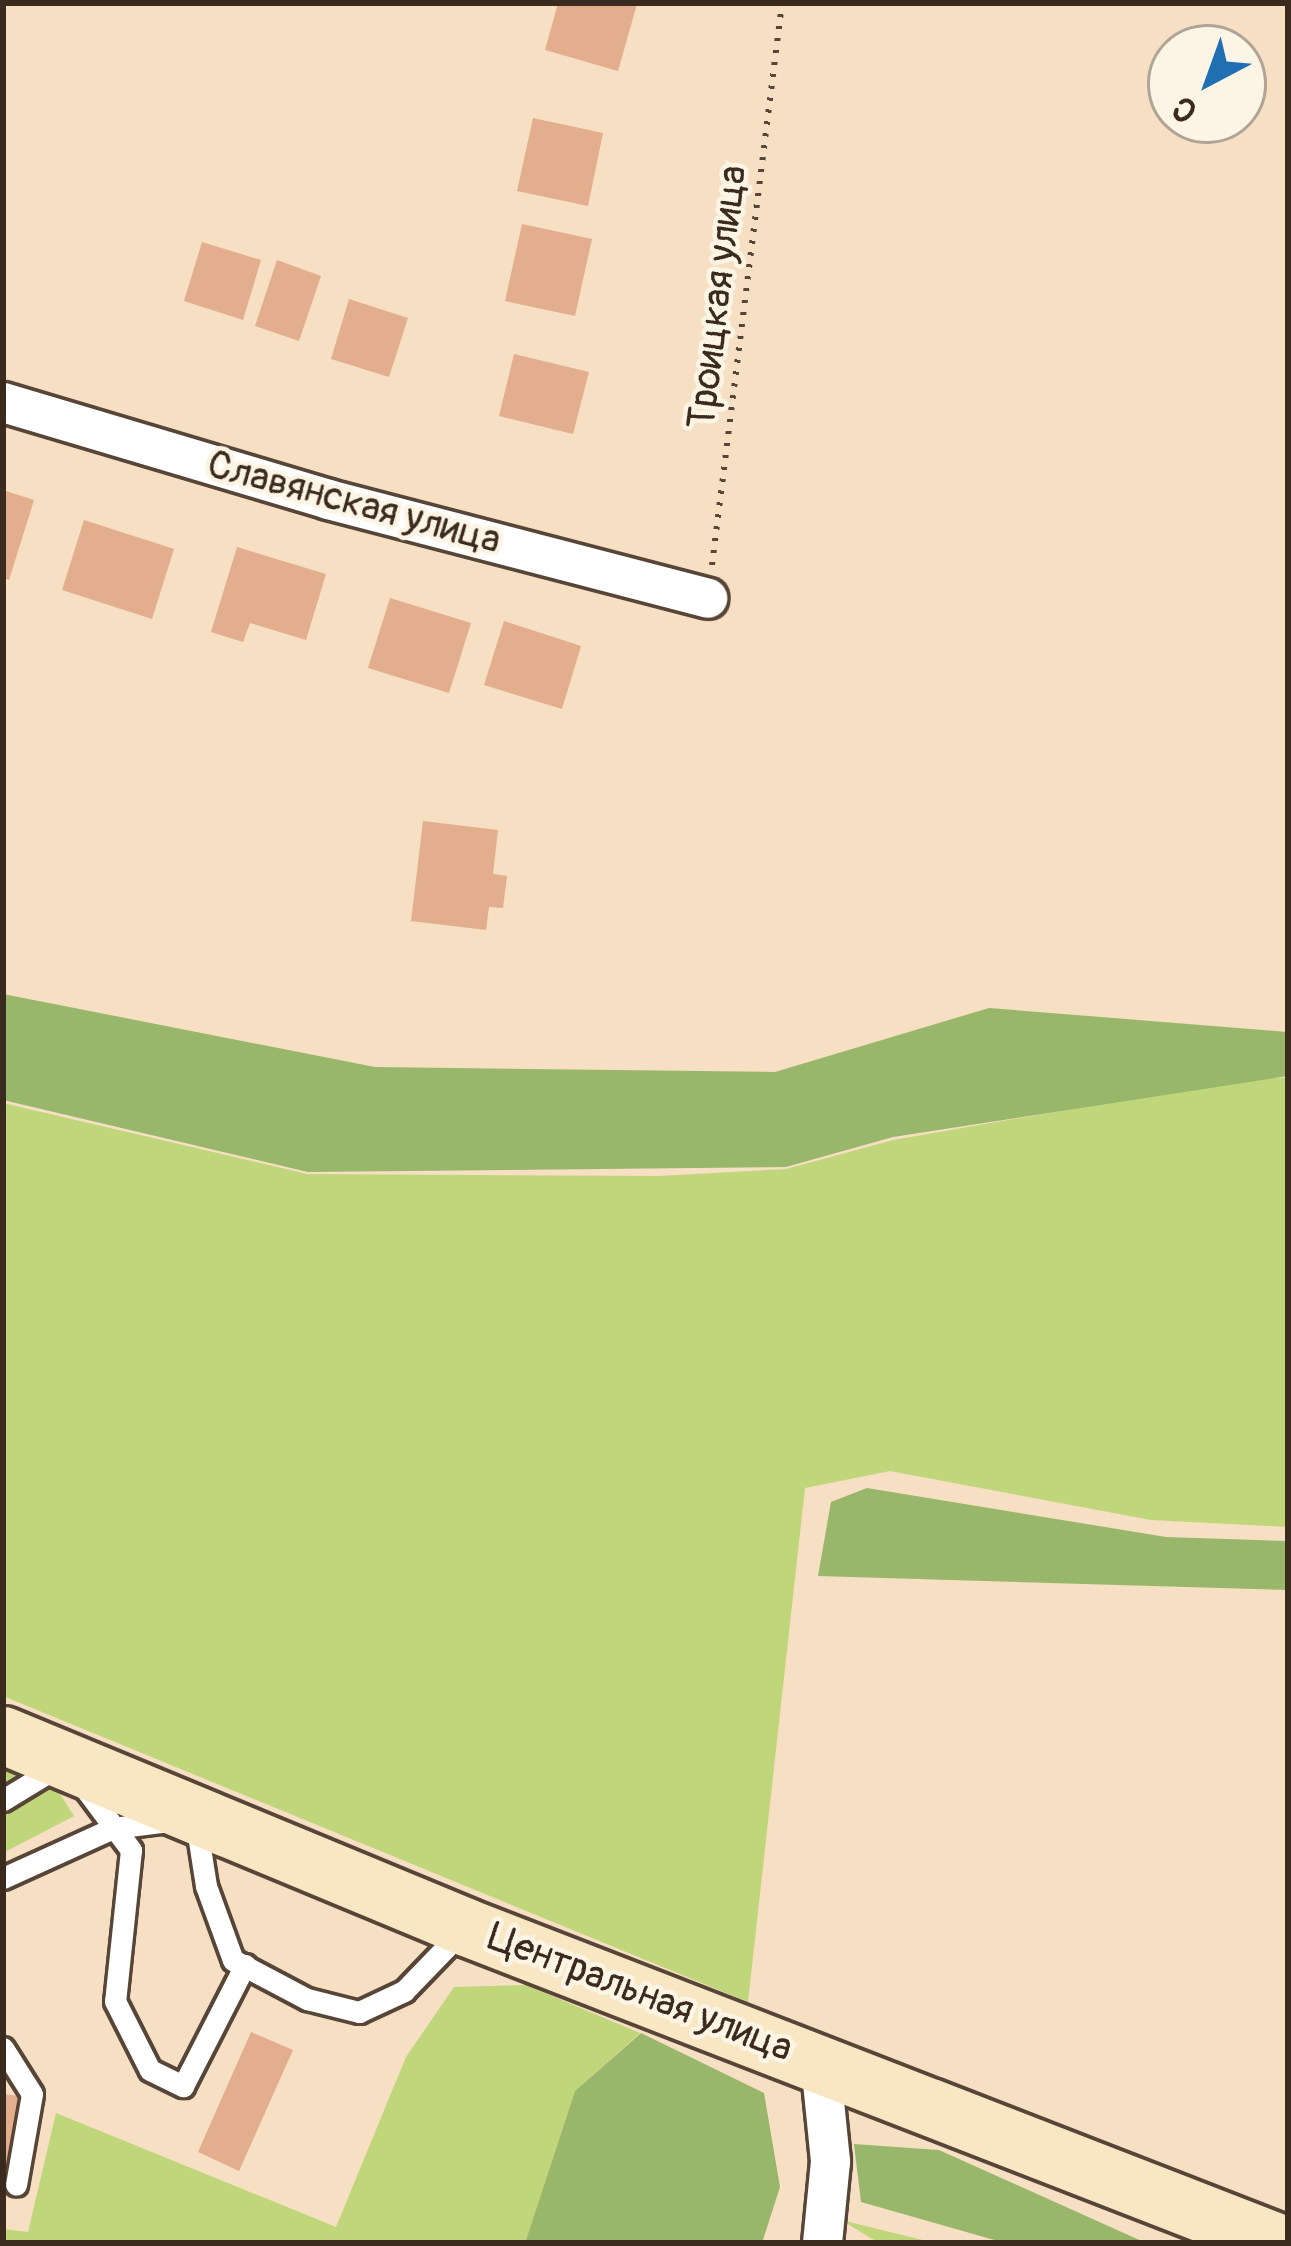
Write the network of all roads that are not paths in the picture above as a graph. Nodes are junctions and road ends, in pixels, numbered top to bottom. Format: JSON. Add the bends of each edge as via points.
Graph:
{"nodes":[{"id":1,"x":3,"y":402,"type":"edge"},
{"id":2,"x":707,"y":598,"type":"road end"},
{"id":3,"x":3,"y":1735,"type":"edge"},
{"id":4,"x":67,"y":1761,"type":"junction"},
{"id":5,"x":3,"y":1800,"type":"edge"},
{"id":6,"x":196,"y":1817,"type":"junction"},
{"id":7,"x":112,"y":1828,"type":"junction"},
{"id":8,"x":3,"y":1878,"type":"edge"},
{"id":9,"x":466,"y":1927,"type":"junction"},
{"id":10,"x":245,"y":1965,"type":"junction"},
{"id":11,"x":3,"y":2048,"type":"edge"},
{"id":12,"x":820,"y":2062,"type":"junction"},
{"id":13,"x":16,"y":2185,"type":"dead end"},
{"id":14,"x":822,"y":2243,"type":"edge"},
{"id":15,"x":1280,"y":2243,"type":"edge"}],
"edges":[{"from":1,"to":2,"type":"street","name":"Славянская улица","via":[[328,499]]},
{"from":3,"to":4,"type":"street","name":"Центральная улица"},
{"from":4,"to":5,"type":"lane"},
{"from":4,"to":6,"type":"street","name":"Центральная улица"},
{"from":4,"to":7,"type":"lane"},
{"from":6,"to":7,"type":"lane"},
{"from":6,"to":9,"type":"street","name":"Центральная улица"},
{"from":6,"to":10,"type":"lane","via":[[206,1886],[233,1960]]},
{"from":7,"to":8,"type":"lane"},
{"from":7,"to":10,"type":"lane","via":[[131,1850],[115,2001],[150,2070],[183,2086]]},
{"from":9,"to":10,"type":"lane","via":[[404,1991],[359,2012],[307,1999]]},
{"from":9,"to":12,"type":"street","name":"Центральная улица"},
{"from":11,"to":13,"type":"lane","via":[[32,2095]]},
{"from":12,"to":14,"type":"street","via":[[830,2161]]},
{"from":12,"to":15,"type":"street","name":"Центральная улица"}]}
